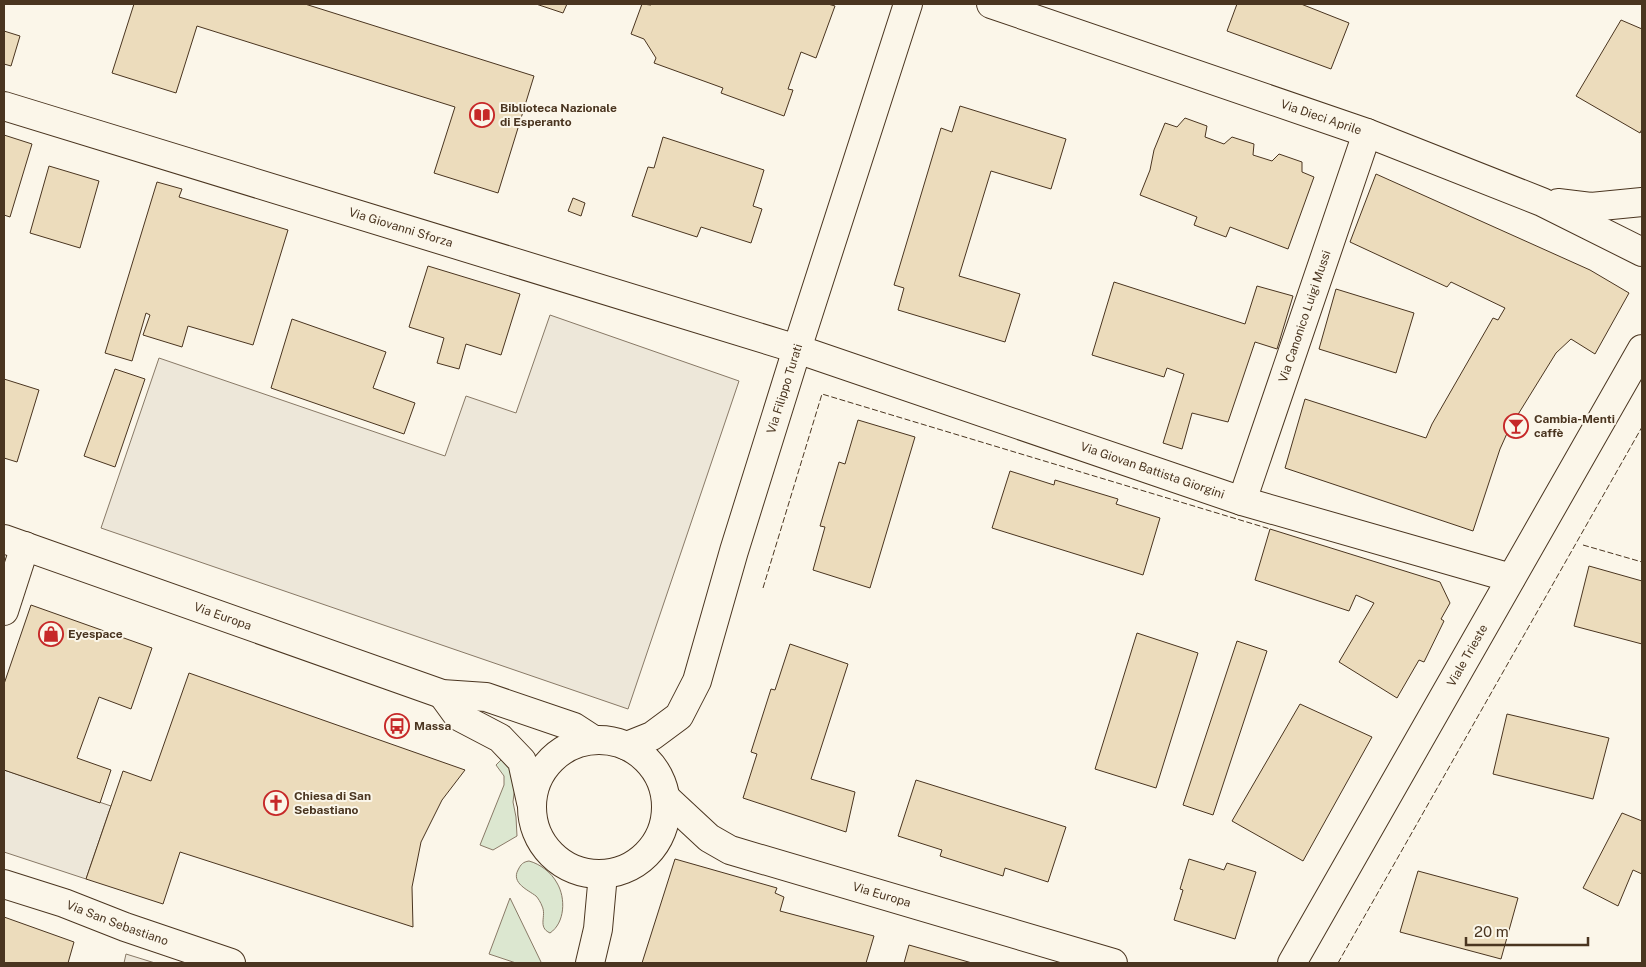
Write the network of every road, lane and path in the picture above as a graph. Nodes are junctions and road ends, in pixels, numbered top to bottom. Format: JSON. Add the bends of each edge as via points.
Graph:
{"nodes":[{"id":1,"x":908,"y":4,"type":"edge"},
{"id":2,"x":991,"y":4,"type":"edge"},
{"id":3,"x":4,"y":106,"type":"edge"},
{"id":4,"x":1367,"y":133,"type":"junction"},
{"id":5,"x":1542,"y":202,"type":"junction"},
{"id":6,"x":1642,"y":202,"type":"edge"},
{"id":7,"x":1642,"y":252,"type":"edge"},
{"id":8,"x":797,"y":349,"type":"junction"},
{"id":9,"x":1642,"y":349,"type":"edge"},
{"id":10,"x":1242,"y":501,"type":"junction"},
{"id":11,"x":14,"y":542,"type":"edge"},
{"id":12,"x":1512,"y":578,"type":"junction"},
{"id":13,"x":4,"y":611,"type":"edge"},
{"id":14,"x":442,"y":694,"type":"junction"},
{"id":15,"x":594,"y":740,"type":"junction"},
{"id":16,"x":627,"y":746,"type":"junction"},
{"id":17,"x":666,"y":798,"type":"junction"},
{"id":18,"x":532,"y":807,"type":"junction"},
{"id":19,"x":603,"y":874,"type":"junction"},
{"id":20,"x":4,"y":884,"type":"edge"},
{"id":21,"x":231,"y":963,"type":"edge"},
{"id":22,"x":590,"y":963,"type":"edge"},
{"id":23,"x":1113,"y":963,"type":"edge"},
{"id":24,"x":1292,"y":963,"type":"edge"}],
"edges":[{"from":1,"to":8,"type":"street","name":"Via Filippo Turati"},
{"from":2,"to":4,"type":"street","name":"Via Dieci Aprile"},
{"from":3,"to":8,"type":"street","name":"Via Giovanni Sforza"},
{"from":4,"to":5,"type":"street","name":"Via Dieci Aprile"},
{"from":4,"to":10,"type":"street","name":"Via Canonico Luigi Mussi"},
{"from":5,"to":6,"type":"street","via":[[1591,207]]},
{"from":5,"to":7,"type":"street","name":"Via Dieci Aprile"},
{"from":8,"to":10,"type":"street","name":"Via Giovan Battista Giorgini"},
{"from":8,"to":16,"type":"street","name":"Via Filippo Turati","via":[[697,682],[679,716],[652,736]]},
{"from":9,"to":12,"type":"street","name":"Viale Trieste"},
{"from":10,"to":12,"type":"street","name":"Via Giovan Battista Giorgini"},
{"from":11,"to":13,"type":"street"},
{"from":11,"to":14,"type":"street","name":"Via Europa"},
{"from":12,"to":24,"type":"street","name":"Viale Trieste"},
{"from":14,"to":15,"type":"street","name":"Via Europa","via":[[486,697],[574,727]]},
{"from":14,"to":18,"type":"street","via":[[458,716],[500,738],[522,761]]},
{"from":15,"to":16,"type":"street"},
{"from":15,"to":18,"type":"street","via":[[574,744],[556,755],[542,772],[534,790]]},
{"from":16,"to":17,"type":"street","via":[[640,753],[653,767]]},
{"from":17,"to":19,"type":"street","via":[[664,821],[657,841],[643,858],[624,869]]},
{"from":17,"to":23,"type":"street","name":"Via Europa","via":[[709,838],[730,850]]},
{"from":18,"to":19,"type":"street","via":[[534,824],[552,855],[567,866]]},
{"from":19,"to":22,"type":"street","via":[[598,929]]},
{"from":20,"to":21,"type":"street","name":"Via San Sebastiano"}]}
